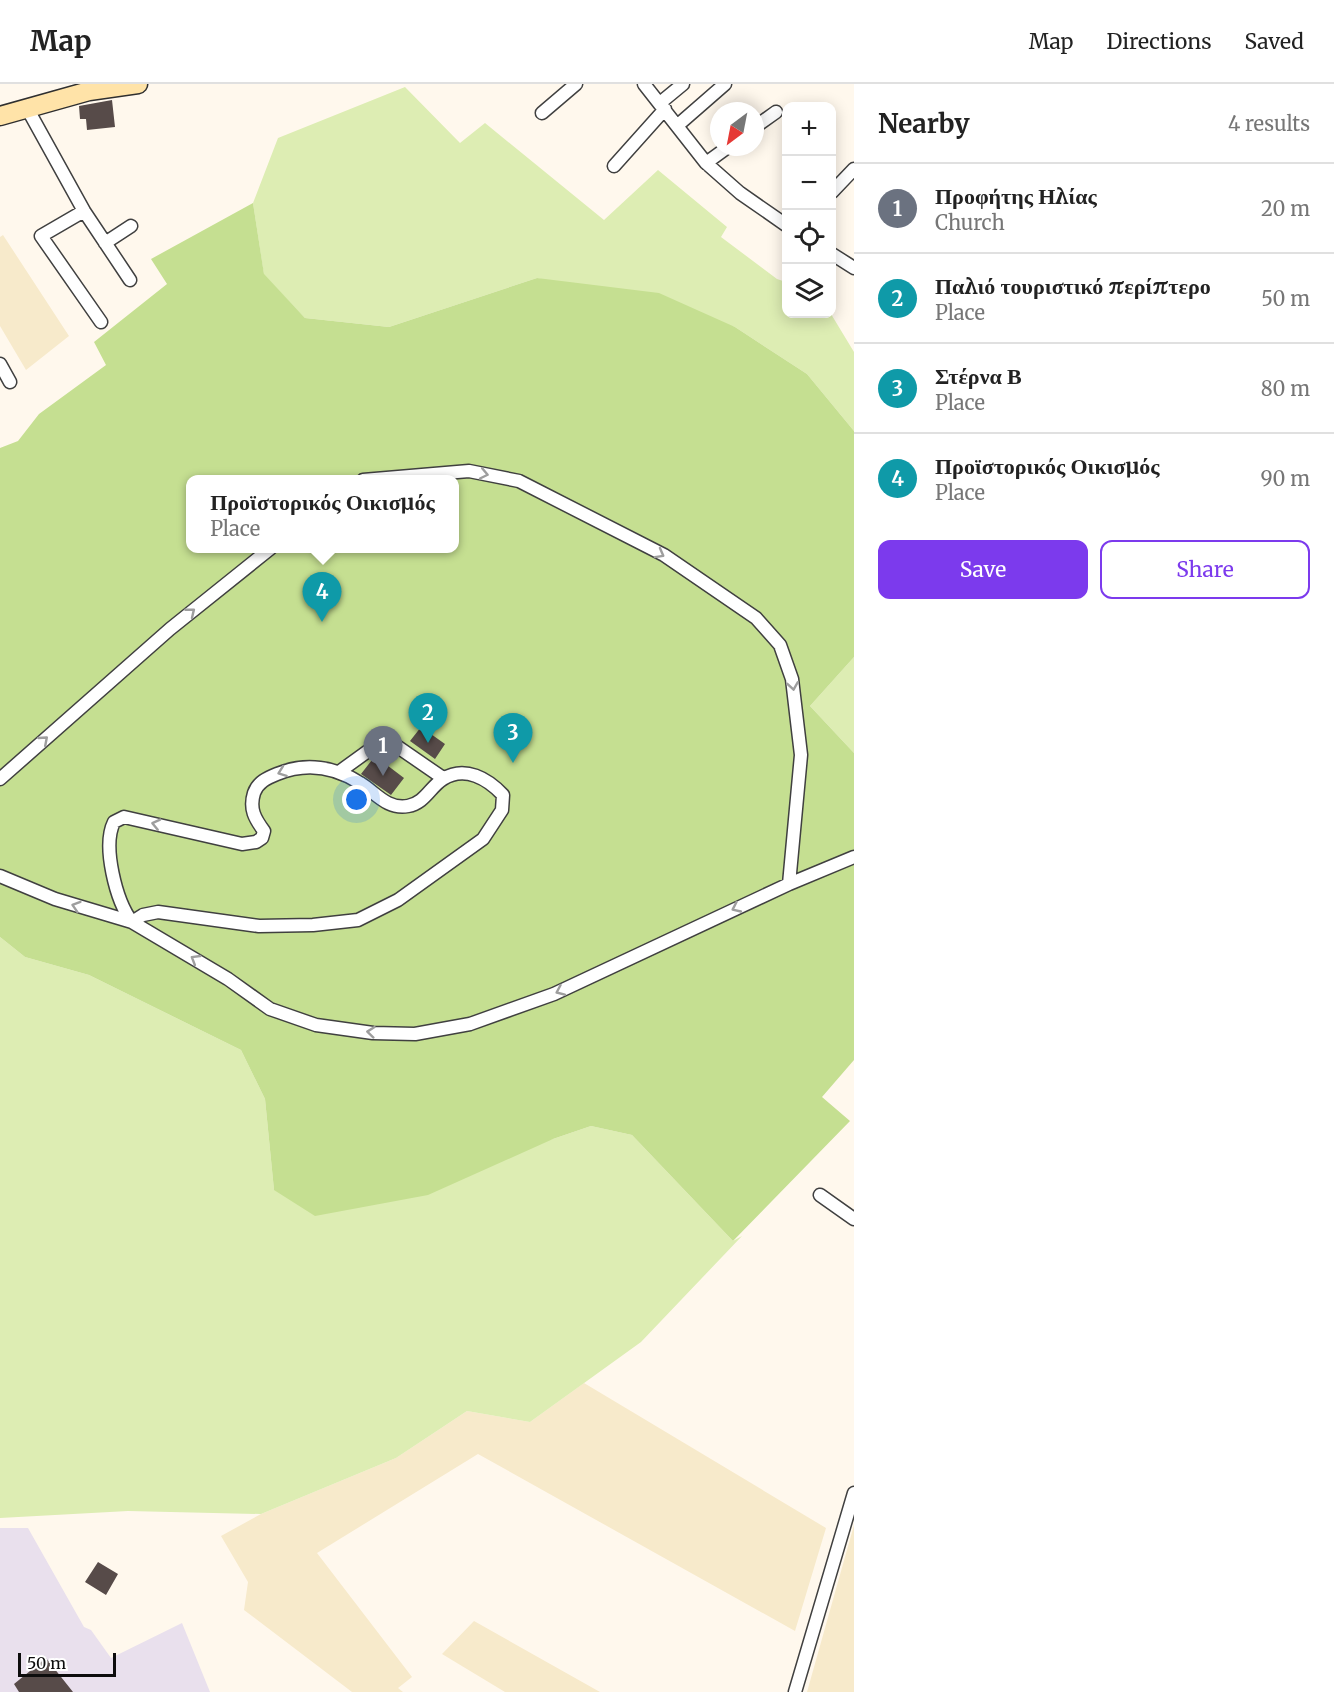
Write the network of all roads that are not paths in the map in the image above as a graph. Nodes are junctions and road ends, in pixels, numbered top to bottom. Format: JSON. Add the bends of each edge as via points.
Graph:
{"nodes":[{"id":1,"x":138,"y":84,"type":"edge"},
{"id":2,"x":576,"y":84,"type":"edge"},
{"id":3,"x":644,"y":84,"type":"edge"},
{"id":4,"x":683,"y":84,"type":"edge"},
{"id":5,"x":725,"y":84,"type":"edge"},
{"id":6,"x":75,"y":89,"type":"edge"},
{"id":7,"x":662,"y":106,"type":"junction"},
{"id":8,"x":27,"y":108,"type":"junction"},
{"id":9,"x":776,"y":112,"type":"dead end"},
{"id":10,"x":542,"y":113,"type":"dead end"},
{"id":11,"x":0,"y":116,"type":"edge"},
{"id":12,"x":764,"y":121,"type":"edge"},
{"id":13,"x":678,"y":125,"type":"junction"},
{"id":14,"x":716,"y":156,"type":"edge"},
{"id":15,"x":706,"y":163,"type":"junction"},
{"id":16,"x":614,"y":166,"type":"dead end"},
{"id":17,"x":854,"y":169,"type":"edge"},
{"id":18,"x":836,"y":187,"type":"edge"},
{"id":19,"x":84,"y":211,"type":"junction"},
{"id":20,"x":782,"y":222,"type":"edge"},
{"id":21,"x":131,"y":226,"type":"dead end"},
{"id":22,"x":105,"y":243,"type":"junction"},
{"id":23,"x":836,"y":256,"type":"edge"},
{"id":24,"x":852,"y":262,"type":"edge"},
{"id":25,"x":130,"y":280,"type":"dead end"},
{"id":26,"x":101,"y":322,"type":"dead end"},
{"id":27,"x":0,"y":364,"type":"edge"},
{"id":28,"x":10,"y":382,"type":"dead end"},
{"id":29,"x":422,"y":475,"type":"edge"},
{"id":30,"x":266,"y":553,"type":"edge"},
{"id":31,"x":339,"y":772,"type":"junction"},
{"id":32,"x":443,"y":778,"type":"junction"},
{"id":33,"x":0,"y":779,"type":"edge"},
{"id":34,"x":854,"y":857,"type":"edge"},
{"id":35,"x":0,"y":876,"type":"edge"},
{"id":36,"x":789,"y":884,"type":"junction"},
{"id":37,"x":132,"y":922,"type":"junction"},
{"id":38,"x":820,"y":1195,"type":"dead end"},
{"id":39,"x":854,"y":1219,"type":"edge"},
{"id":40,"x":854,"y":1494,"type":"edge"},
{"id":41,"x":795,"y":1692,"type":"edge"}],
"edges":[{"from":1,"to":6,"type":"main road"},
{"from":2,"to":10,"type":"street"},
{"from":3,"to":7,"type":"street"},
{"from":4,"to":7,"type":"street"},
{"from":5,"to":13,"type":"street"},
{"from":6,"to":8,"type":"main road"},
{"from":7,"to":13,"type":"street"},
{"from":7,"to":16,"type":"street"},
{"from":8,"to":11,"type":"main road"},
{"from":8,"to":19,"type":"street"},
{"from":9,"to":12,"type":"street"},
{"from":13,"to":15,"type":"street"},
{"from":14,"to":15,"type":"street"},
{"from":15,"to":20,"type":"street"},
{"from":17,"to":18,"type":"street"},
{"from":19,"to":22,"type":"street"},
{"from":19,"to":26,"type":"street","via":[[41,236]]},
{"from":21,"to":22,"type":"street"},
{"from":22,"to":25,"type":"street"},
{"from":23,"to":24,"type":"street"},
{"from":27,"to":28,"type":"street"},
{"from":29,"to":36,"type":"street","one_way":true,"via":[[469,471],[519,481],[664,555],[756,618],[780,645],[792,679],[801,755]]},
{"from":33,"to":30,"type":"street","one_way":true,"via":[[170,629]]},
{"from":31,"to":32,"type":"street","via":[[379,743],[395,746]]},
{"from":31,"to":32,"type":"street","via":[[362,784],[383,802],[407,806],[428,796]]},
{"from":31,"to":37,"type":"street","one_way":true,"via":[[301,767],[259,784],[252,811],[264,831],[256,842],[242,844],[119,818],[110,837],[113,871],[121,903]]},
{"from":32,"to":37,"type":"street","via":[[469,772],[491,782],[503,795],[502,810],[483,839],[398,900],[358,920],[259,926],[158,912]]},
{"from":34,"to":36,"type":"street"},
{"from":37,"to":35,"type":"street","one_way":true,"via":[[55,899]]},
{"from":36,"to":37,"type":"street","one_way":true,"via":[[554,994],[470,1024],[415,1034],[316,1025],[270,1009]]},
{"from":38,"to":39,"type":"street"},
{"from":40,"to":41,"type":"street"}]}
